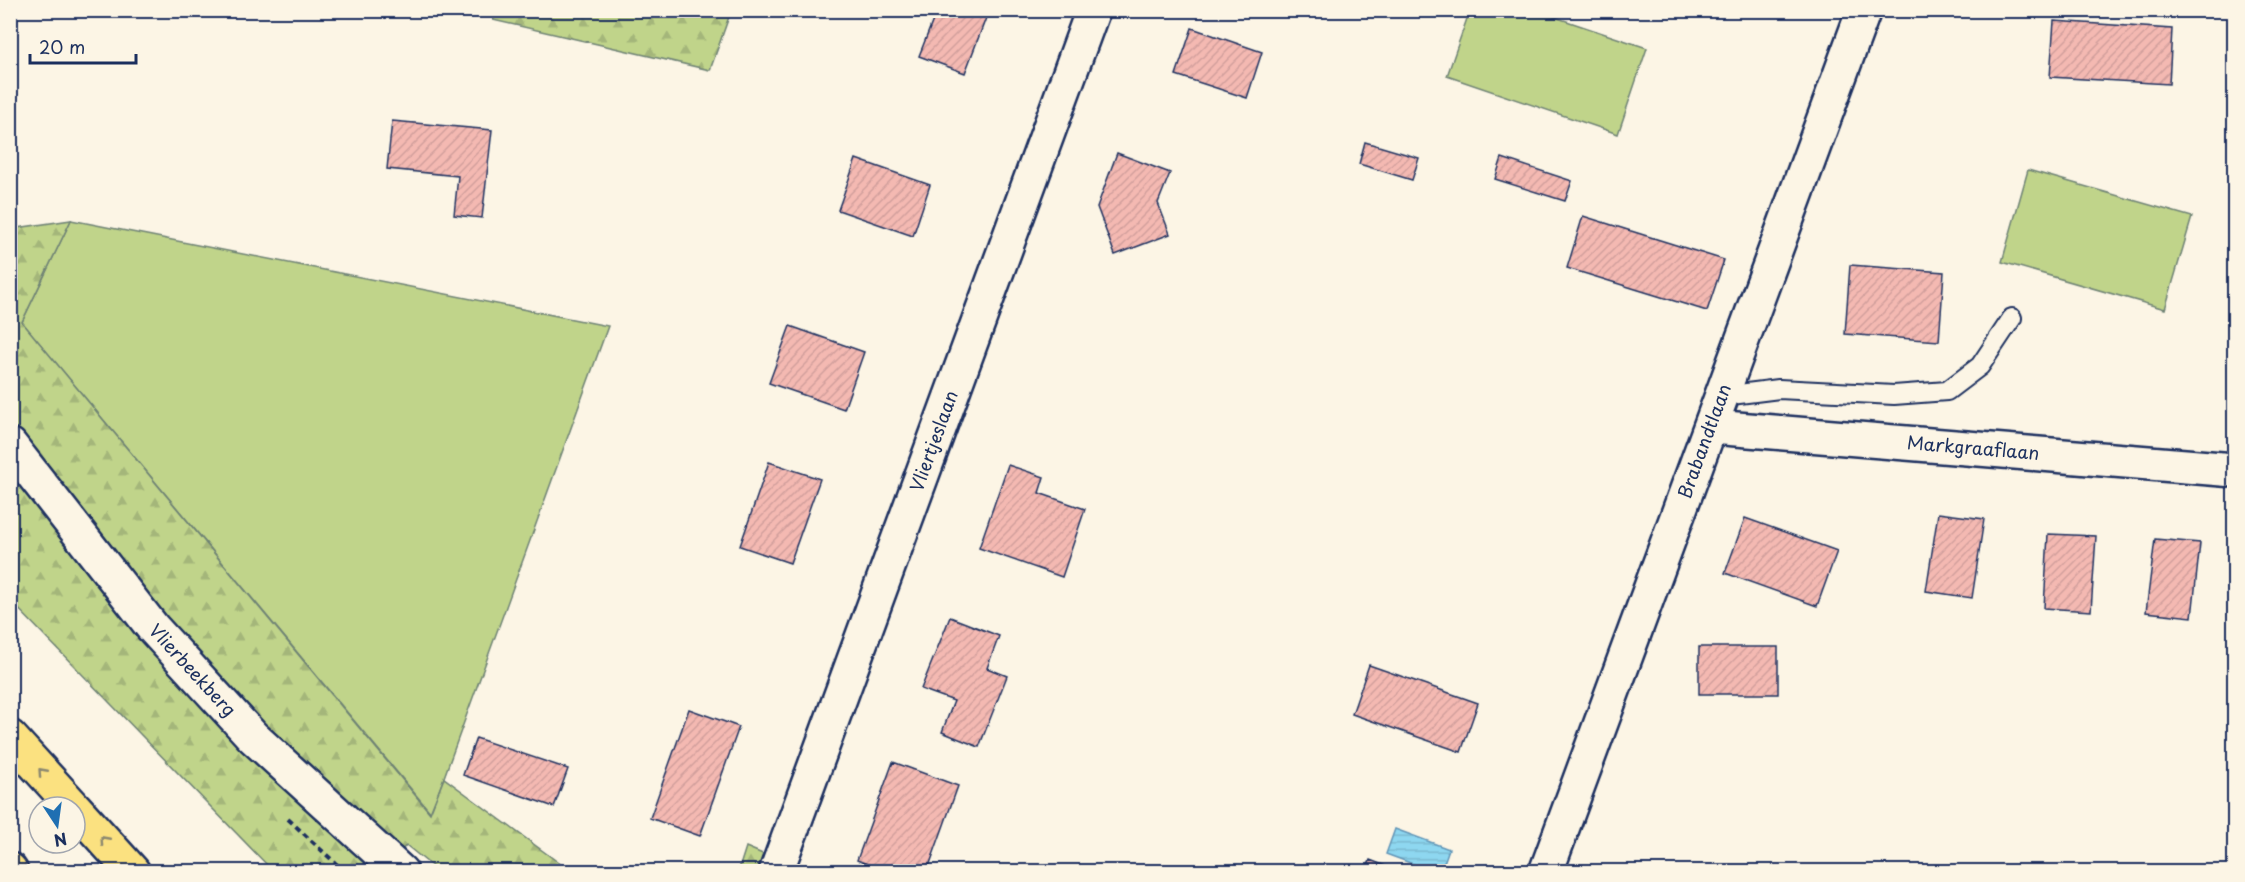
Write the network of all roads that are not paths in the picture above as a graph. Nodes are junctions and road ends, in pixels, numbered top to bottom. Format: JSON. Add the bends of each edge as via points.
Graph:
{"nodes":[{"id":1,"x":1093,"y":10,"type":"edge"},
{"id":2,"x":1864,"y":10,"type":"edge"},
{"id":3,"x":2012,"y":318,"type":"dead end"},
{"id":4,"x":1724,"y":396,"type":"junction"},
{"id":5,"x":1712,"y":427,"type":"junction"},
{"id":6,"x":10,"y":445,"type":"edge"},
{"id":7,"x":2235,"y":470,"type":"edge"},
{"id":8,"x":10,"y":737,"type":"edge"},
{"id":9,"x":64,"y":795,"type":"edge"},
{"id":10,"x":87,"y":820,"type":"edge"},
{"id":11,"x":133,"y":872,"type":"edge"},
{"id":12,"x":401,"y":872,"type":"edge"},
{"id":13,"x":776,"y":872,"type":"edge"},
{"id":14,"x":1546,"y":872,"type":"edge"}],
"edges":[{"from":1,"to":13,"type":"street","name":"Vliertjeslaan"},
{"from":2,"to":4,"type":"street","name":"Brabandtlaan"},
{"from":3,"to":4,"type":"lane","via":[[1980,366],[1947,391],[1894,395],[1779,389]]},
{"from":4,"to":5,"type":"street","name":"Brabandtlaan"},
{"from":5,"to":7,"type":"street","name":"Markgraaflaan"},
{"from":5,"to":14,"type":"street","name":"Brabandtlaan"},
{"from":6,"to":12,"type":"street","name":"Vlierbeekberg","via":[[153,628],[238,721]]},
{"from":9,"to":8,"type":"highway","one_way":true},
{"from":11,"to":10,"type":"highway","one_way":true}]}
